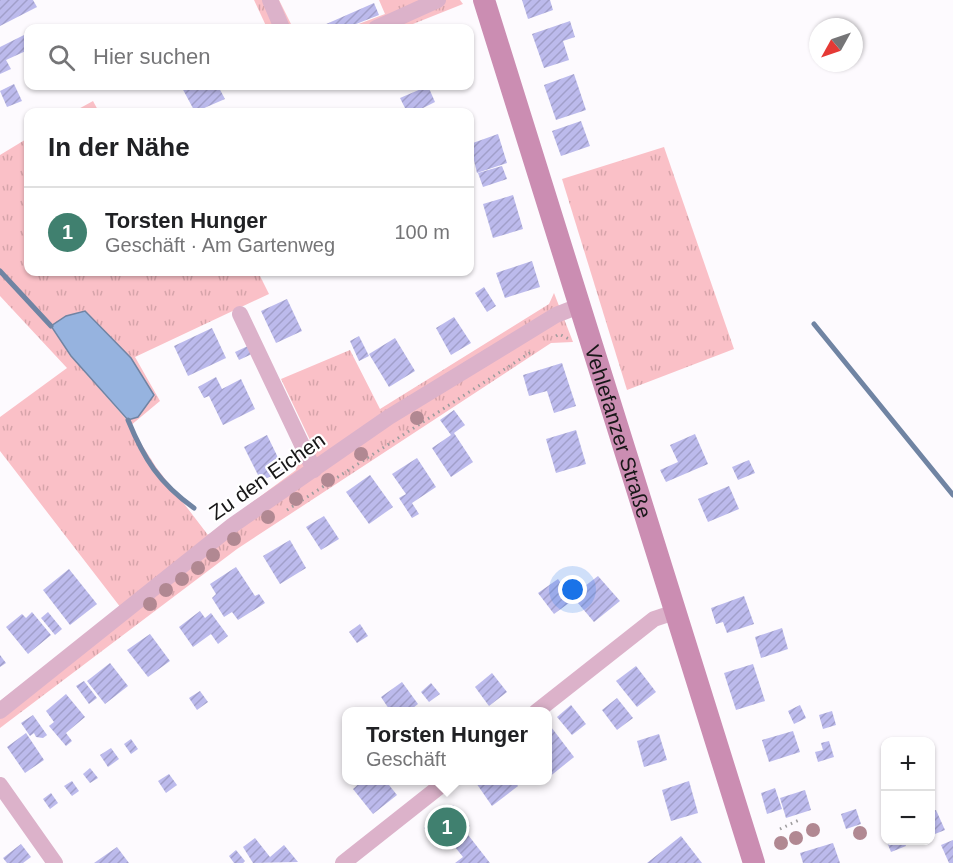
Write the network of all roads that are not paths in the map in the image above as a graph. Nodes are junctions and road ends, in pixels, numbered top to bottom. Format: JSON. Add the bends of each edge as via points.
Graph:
{"nodes":[{"id":1,"x":270,"y":0,"type":"edge"},
{"id":2,"x":438,"y":0,"type":"edge"},
{"id":3,"x":484,"y":0,"type":"edge"},
{"id":4,"x":280,"y":24,"type":"edge"},
{"id":5,"x":385,"y":24,"type":"edge"},
{"id":6,"x":579,"y":306,"type":"junction"},
{"id":7,"x":240,"y":314,"type":"dead end"},
{"id":8,"x":314,"y":470,"type":"junction"},
{"id":9,"x":675,"y":612,"type":"junction"},
{"id":10,"x":541,"y":707,"type":"edge"},
{"id":11,"x":0,"y":711,"type":"edge"},
{"id":12,"x":0,"y":785,"type":"edge"},
{"id":13,"x":442,"y":785,"type":"edge"},
{"id":14,"x":55,"y":863,"type":"edge"},
{"id":15,"x":343,"y":863,"type":"edge"},
{"id":16,"x":754,"y":863,"type":"edge"}],
"edges":[{"from":1,"to":4,"type":"street"},
{"from":2,"to":5,"type":"street"},
{"from":3,"to":6,"type":"street","name":"Vehlefanzer Straße"},
{"from":6,"to":8,"type":"street","name":"Zu den Eichen","via":[[556,315],[389,417]]},
{"from":6,"to":9,"type":"street","name":"Vehlefanzer Straße"},
{"from":7,"to":8,"type":"street"},
{"from":8,"to":11,"type":"street","name":"Zu den Eichen","via":[[233,525]]},
{"from":9,"to":10,"type":"street","via":[[654,619]]},
{"from":9,"to":16,"type":"street","name":"Vehlefanzer Straße"},
{"from":12,"to":14,"type":"street"},
{"from":13,"to":15,"type":"street"}]}
